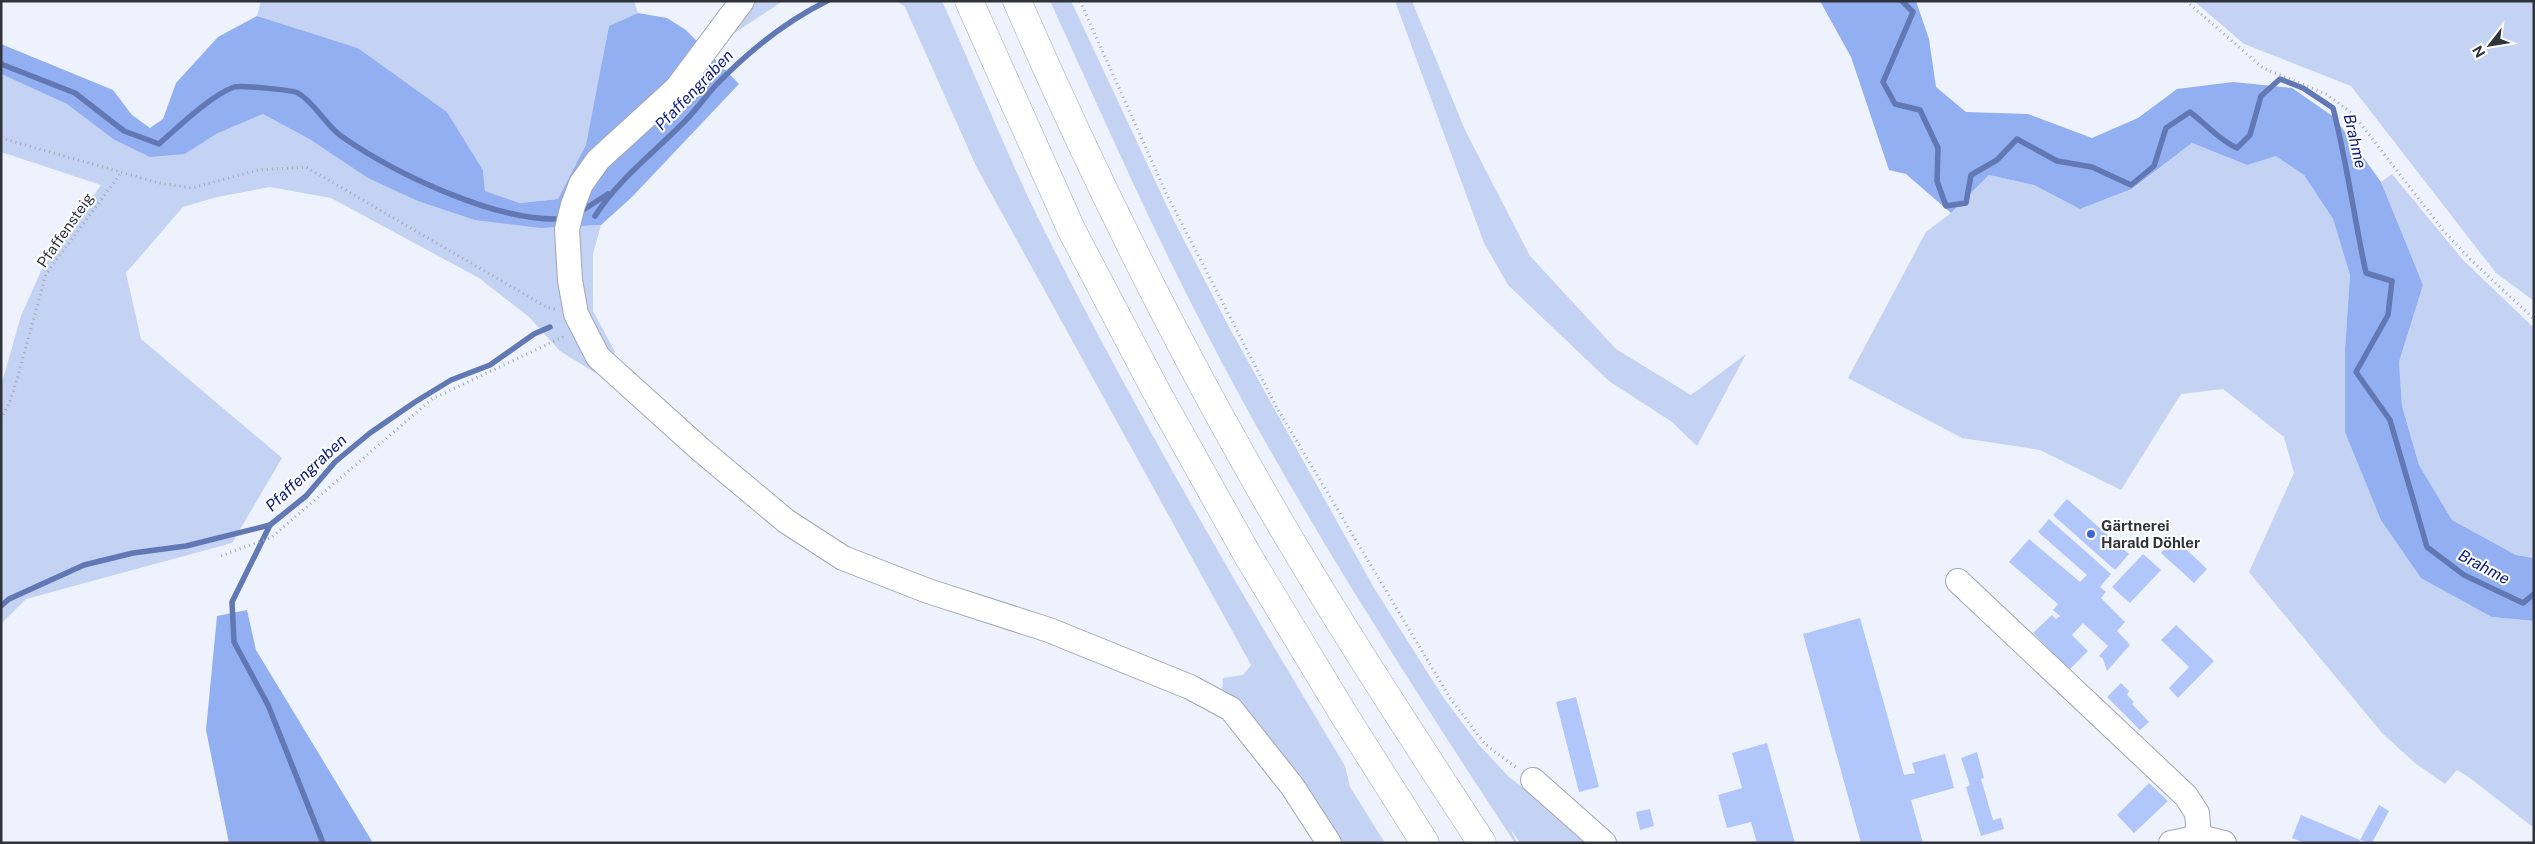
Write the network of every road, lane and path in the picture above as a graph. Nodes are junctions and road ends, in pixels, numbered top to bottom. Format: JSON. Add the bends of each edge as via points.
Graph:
{"nodes":[{"id":1,"x":742,"y":1,"type":"edge"},
{"id":2,"x":969,"y":1,"type":"edge"},
{"id":3,"x":1017,"y":1,"type":"edge"},
{"id":4,"x":1080,"y":1,"type":"edge"},
{"id":5,"x":2186,"y":1,"type":"edge"},
{"id":6,"x":1,"y":138,"type":"edge"},
{"id":7,"x":121,"y":172,"type":"junction"},
{"id":8,"x":2534,"y":319,"type":"edge"},
{"id":9,"x":580,"y":320,"type":"junction"},
{"id":10,"x":1,"y":419,"type":"edge"},
{"id":11,"x":221,"y":556,"type":"dead end"},
{"id":12,"x":1958,"y":581,"type":"dead end"},
{"id":13,"x":1533,"y":780,"type":"joint"},
{"id":14,"x":2199,"y":837,"type":"junction"},
{"id":15,"x":1330,"y":843,"type":"edge"},
{"id":16,"x":1426,"y":843,"type":"edge"},
{"id":17,"x":1482,"y":843,"type":"edge"},
{"id":18,"x":1604,"y":843,"type":"edge"},
{"id":19,"x":2171,"y":843,"type":"edge"},
{"id":20,"x":2224,"y":843,"type":"edge"}],
"edges":[{"from":1,"to":9,"type":"street","via":[[677,88],[598,160],[581,184],[567,229],[570,280]]},
{"from":2,"to":16,"type":"highway","via":[[1072,231],[1156,391],[1253,564]]},
{"from":3,"to":17,"type":"highway","via":[[1138,261],[1247,465],[1384,692]]},
{"from":4,"to":13,"type":"path","via":[[1166,193],[1282,416],[1450,698],[1486,744]]},
{"from":5,"to":8,"type":"path","via":[[2263,68],[2326,94],[2353,114],[2444,230]]},
{"from":6,"to":7,"type":"path"},
{"from":7,"to":9,"type":"path","via":[[192,188],[258,170],[306,167],[548,308]]},
{"from":7,"to":10,"type":"path","name":"Pfaffensteig","via":[[46,274],[16,383]]},
{"from":9,"to":11,"type":"path","via":[[432,399],[272,537]]},
{"from":9,"to":15,"type":"street","via":[[598,357],[631,388],[786,521],[843,558],[928,591],[1050,630],[1190,686],[1231,709],[1292,786]]},
{"from":12,"to":14,"type":"street","via":[[2186,796],[2197,813]]},
{"from":13,"to":18,"type":"street"},
{"from":14,"to":19,"type":"street"},
{"from":14,"to":20,"type":"street"}]}
